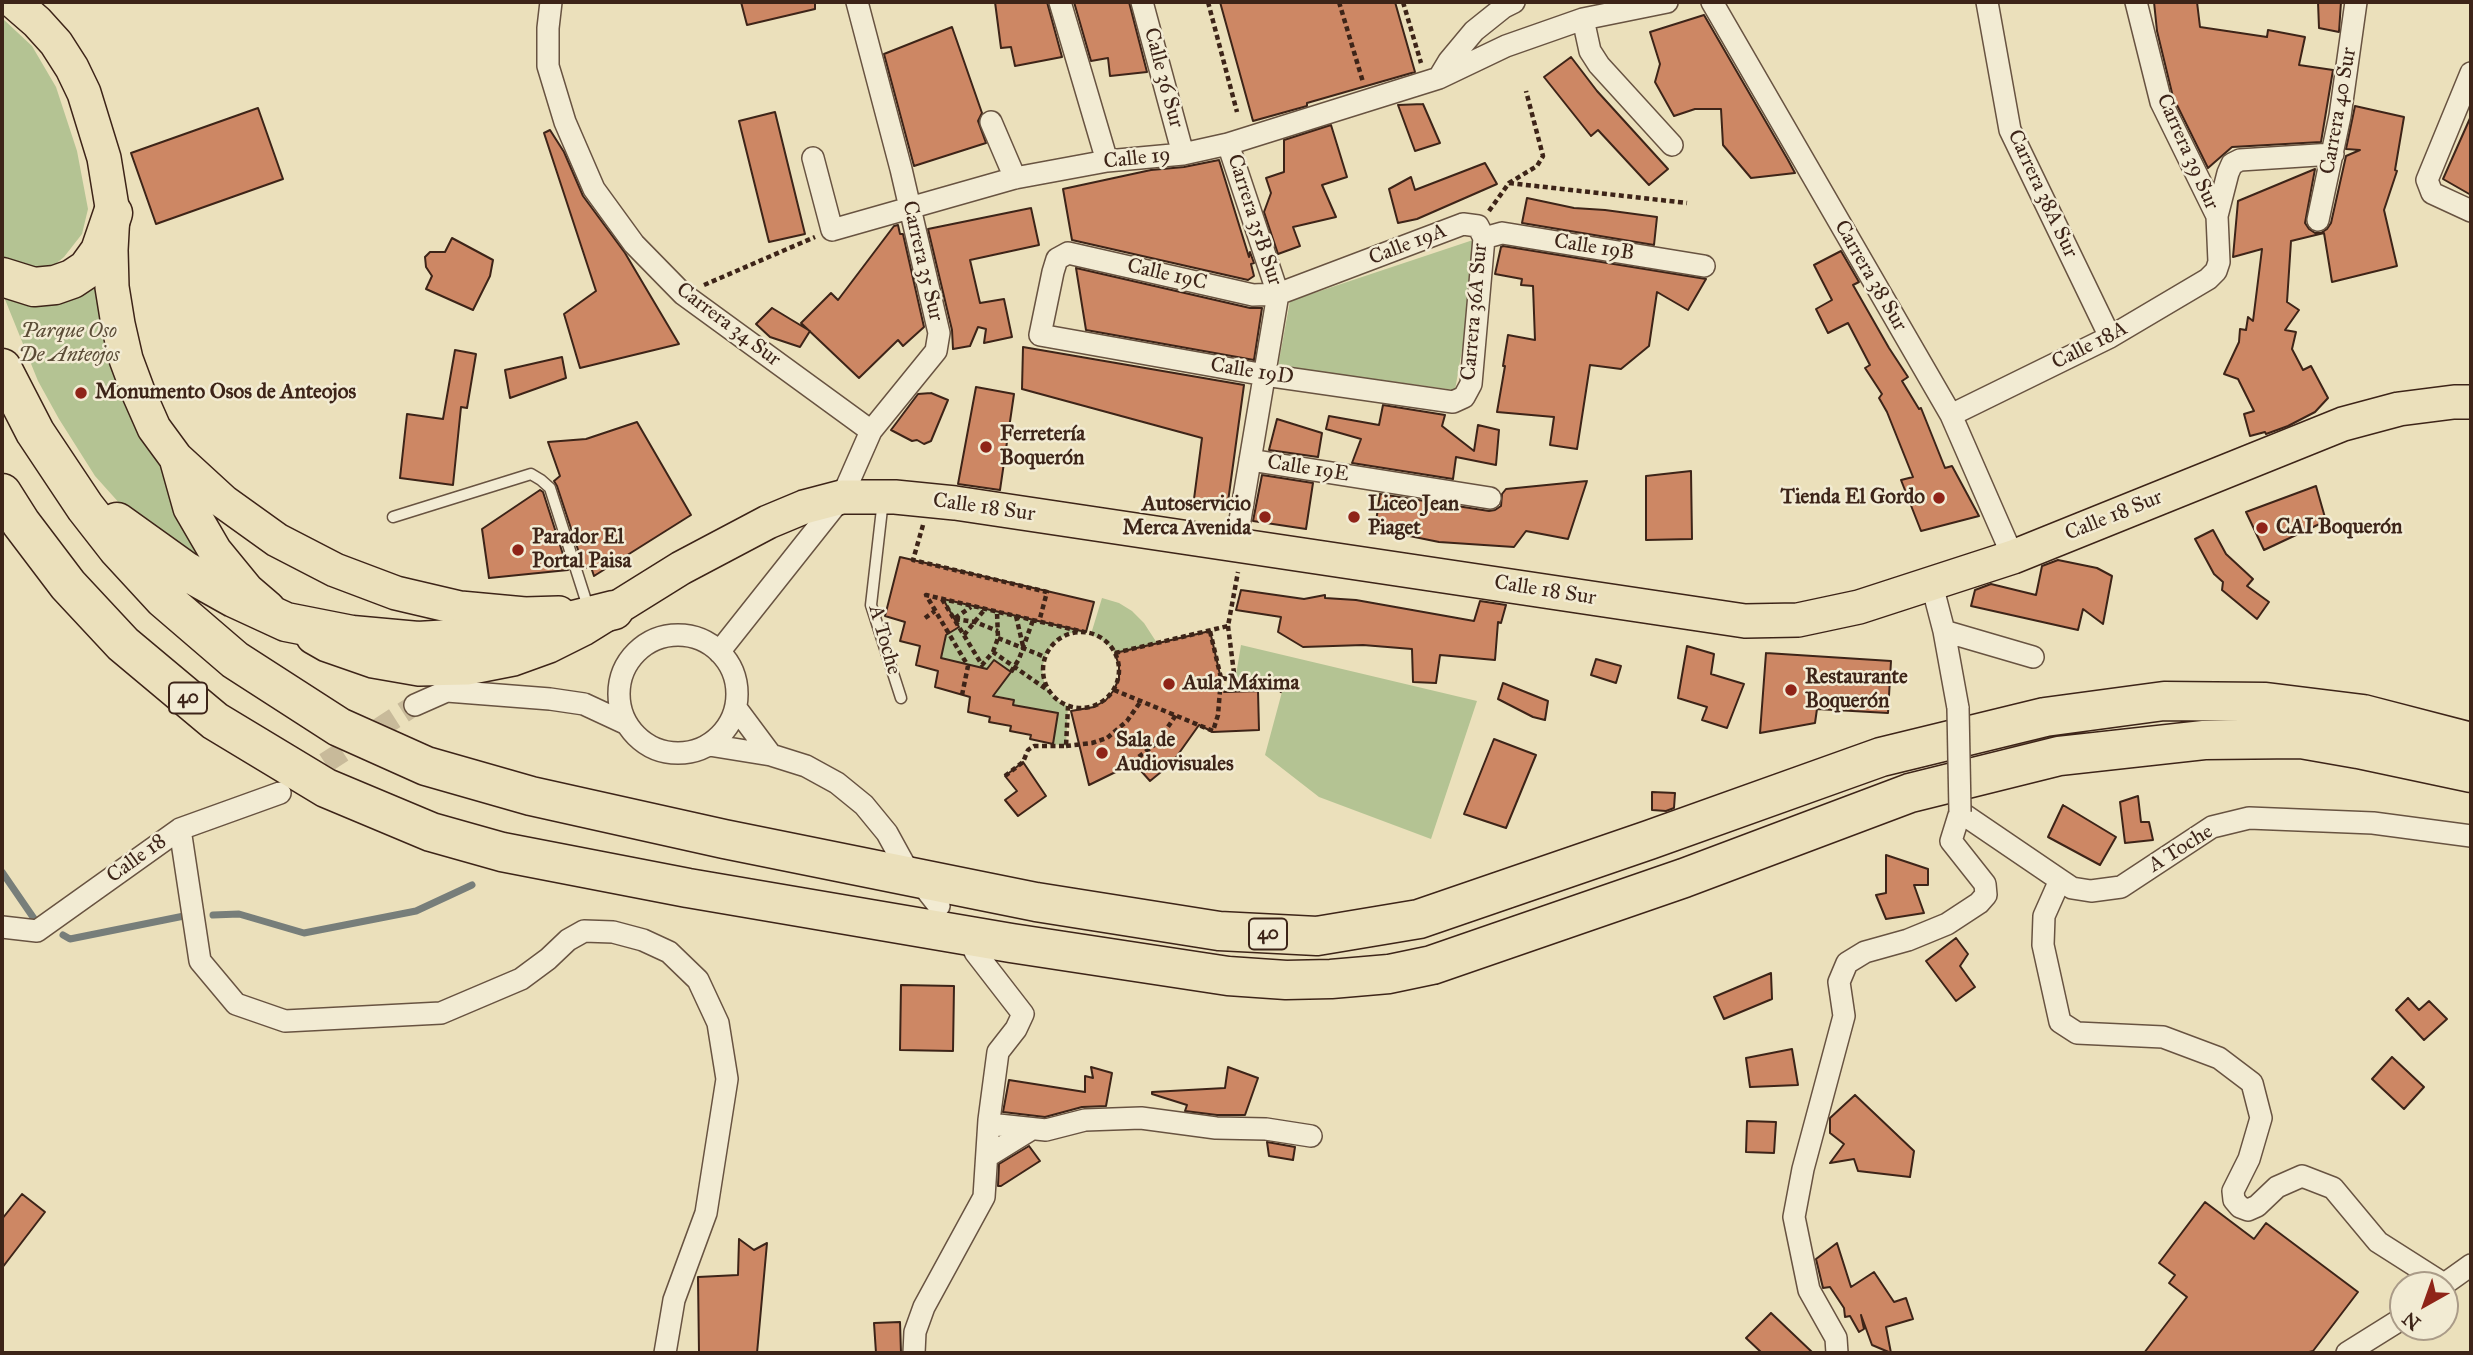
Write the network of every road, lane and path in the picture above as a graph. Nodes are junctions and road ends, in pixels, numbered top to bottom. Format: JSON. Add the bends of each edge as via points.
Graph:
{"nodes":[{"id":1,"x":14,"y":2,"type":"edge"},
{"id":2,"x":551,"y":2,"type":"edge"},
{"id":3,"x":857,"y":2,"type":"edge"},
{"id":4,"x":1060,"y":2,"type":"edge"},
{"id":5,"x":1142,"y":2,"type":"edge"},
{"id":6,"x":1208,"y":2,"type":"edge"},
{"id":7,"x":1339,"y":2,"type":"edge"},
{"id":8,"x":1403,"y":2,"type":"edge"},
{"id":9,"x":1514,"y":2,"type":"edge"},
{"id":10,"x":1667,"y":2,"type":"edge"},
{"id":11,"x":1712,"y":2,"type":"edge"},
{"id":12,"x":1987,"y":2,"type":"edge"},
{"id":13,"x":2136,"y":2,"type":"edge"},
{"id":14,"x":2356,"y":2,"type":"edge"},
{"id":15,"x":1583,"y":19,"type":"junction"},
{"id":16,"x":1421,"y":63,"type":"dead end"},
{"id":17,"x":2471,"y":73,"type":"edge"},
{"id":18,"x":1439,"y":78,"type":"junction"},
{"id":19,"x":1365,"y":86,"type":"dead end"},
{"id":20,"x":1526,"y":91,"type":"dead end"},
{"id":21,"x":1237,"y":112,"type":"dead end"},
{"id":22,"x":991,"y":122,"type":"dead end"},
{"id":23,"x":1228,"y":144,"type":"junction"},
{"id":24,"x":1672,"y":145,"type":"dead end"},
{"id":25,"x":1183,"y":154,"type":"junction"},
{"id":26,"x":2333,"y":154,"type":"junction"},
{"id":27,"x":813,"y":159,"type":"dead end"},
{"id":28,"x":1107,"y":161,"type":"junction"},
{"id":29,"x":1015,"y":177,"type":"junction"},
{"id":30,"x":1509,"y":183,"type":"junction"},
{"id":31,"x":1687,"y":203,"type":"dead end"},
{"id":32,"x":910,"y":208,"type":"junction"},
{"id":33,"x":2471,"y":211,"type":"edge"},
{"id":34,"x":113,"y":213,"type":"junction"},
{"id":35,"x":2217,"y":216,"type":"junction"},
{"id":36,"x":2318,"y":220,"type":"dead end"},
{"id":37,"x":832,"y":230,"type":"junction"},
{"id":38,"x":1481,"y":232,"type":"junction"},
{"id":39,"x":2219,"y":262,"type":"joint"},
{"id":40,"x":1704,"y":266,"type":"dead end"},
{"id":41,"x":2,"y":277,"type":"edge"},
{"id":42,"x":683,"y":294,"type":"junction"},
{"id":43,"x":1279,"y":294,"type":"junction"},
{"id":44,"x":1040,"y":335,"type":"joint"},
{"id":45,"x":2110,"y":337,"type":"junction"},
{"id":46,"x":2,"y":369,"type":"edge"},
{"id":47,"x":1265,"y":375,"type":"junction"},
{"id":48,"x":1464,"y":397,"type":"joint"},
{"id":49,"x":2471,"y":402,"type":"edge"},
{"id":50,"x":1951,"y":415,"type":"junction"},
{"id":51,"x":871,"y":430,"type":"junction"},
{"id":52,"x":176,"y":458,"type":"junction"},
{"id":53,"x":52,"y":460,"type":"junction"},
{"id":54,"x":1250,"y":460,"type":"junction"},
{"id":55,"x":2,"y":493,"type":"edge"},
{"id":56,"x":842,"y":497,"type":"junction"},
{"id":57,"x":883,"y":497,"type":"junction"},
{"id":58,"x":1490,"y":498,"type":"dead end"},
{"id":59,"x":393,"y":517,"type":"dead end"},
{"id":60,"x":923,"y":524,"type":"dead end"},
{"id":61,"x":1237,"y":557,"type":"junction"},
{"id":62,"x":2013,"y":557,"type":"junction"},
{"id":63,"x":1931,"y":585,"type":"junction"},
{"id":64,"x":942,"y":599,"type":"junction"},
{"id":65,"x":972,"y":606,"type":"junction"},
{"id":66,"x":985,"y":609,"type":"junction"},
{"id":67,"x":602,"y":611,"type":"junction"},
{"id":68,"x":935,"y":611,"type":"junction"},
{"id":69,"x":997,"y":612,"type":"junction"},
{"id":70,"x":1016,"y":617,"type":"junction"},
{"id":71,"x":925,"y":618,"type":"dead end"},
{"id":72,"x":954,"y":619,"type":"junction"},
{"id":73,"x":1033,"y":620,"type":"junction"},
{"id":74,"x":286,"y":622,"type":"junction"},
{"id":75,"x":975,"y":622,"type":"junction"},
{"id":76,"x":1039,"y":622,"type":"junction"},
{"id":77,"x":1228,"y":626,"type":"junction"},
{"id":78,"x":998,"y":631,"type":"junction"},
{"id":79,"x":1210,"y":631,"type":"junction"},
{"id":80,"x":1944,"y":631,"type":"junction"},
{"id":81,"x":1084,"y":632,"type":"junction"},
{"id":82,"x":949,"y":634,"type":"junction"},
{"id":83,"x":964,"y":635,"type":"junction"},
{"id":84,"x":998,"y":638,"type":"junction"},
{"id":85,"x":944,"y":643,"type":"dead end"},
{"id":86,"x":1024,"y":647,"type":"junction"},
{"id":87,"x":719,"y":652,"type":"junction"},
{"id":88,"x":993,"y":652,"type":"junction"},
{"id":89,"x":960,"y":653,"type":"junction"},
{"id":90,"x":1115,"y":653,"type":"junction"},
{"id":91,"x":1045,"y":657,"type":"junction"},
{"id":92,"x":2033,"y":657,"type":"dead end"},
{"id":93,"x":513,"y":659,"type":"junction"},
{"id":94,"x":959,"y":664,"type":"dead end"},
{"id":95,"x":1012,"y":670,"type":"junction"},
{"id":96,"x":622,"y":675,"type":"junction"},
{"id":97,"x":1221,"y":678,"type":"junction"},
{"id":98,"x":1235,"y":681,"type":"junction"},
{"id":99,"x":1114,"y":690,"type":"junction"},
{"id":100,"x":447,"y":691,"type":"junction"},
{"id":101,"x":1282,"y":691,"type":"dead end"},
{"id":102,"x":1049,"y":692,"type":"junction"},
{"id":103,"x":962,"y":695,"type":"dead end"},
{"id":104,"x":901,"y":698,"type":"dead end"},
{"id":105,"x":1141,"y":701,"type":"junction"},
{"id":106,"x":584,"y":704,"type":"junction"},
{"id":107,"x":415,"y":705,"type":"tunnel mouth"},
{"id":108,"x":1068,"y":706,"type":"junction"},
{"id":109,"x":736,"y":708,"type":"junction"},
{"id":110,"x":1176,"y":715,"type":"junction"},
{"id":111,"x":627,"y":724,"type":"junction"},
{"id":112,"x":2471,"y":742,"type":"edge"},
{"id":113,"x":709,"y":745,"type":"junction"},
{"id":114,"x":1066,"y":746,"type":"junction"},
{"id":115,"x":771,"y":755,"type":"junction"},
{"id":116,"x":1132,"y":762,"type":"dead end"},
{"id":117,"x":2471,"y":773,"type":"edge"},
{"id":118,"x":1005,"y":776,"type":"dead end"},
{"id":119,"x":280,"y":793,"type":"tunnel mouth"},
{"id":120,"x":1960,"y":813,"type":"junction"},
{"id":121,"x":180,"y":829,"type":"junction"},
{"id":122,"x":2471,"y":836,"type":"edge"},
{"id":123,"x":904,"y":864,"type":"dead end"},
{"id":124,"x":2060,"y":880,"type":"junction"},
{"id":125,"x":2,"y":927,"type":"edge"},
{"id":126,"x":975,"y":952,"type":"dead end"},
{"id":127,"x":989,"y":1124,"type":"junction"},
{"id":128,"x":1030,"y":1130,"type":"junction"},
{"id":129,"x":1311,"y":1136,"type":"dead end"},
{"id":130,"x":988,"y":1156,"type":"junction"},
{"id":131,"x":2424,"y":1271,"type":"edge"},
{"id":132,"x":2389,"y":1327,"type":"edge"},
{"id":133,"x":666,"y":1353,"type":"edge"},
{"id":134,"x":914,"y":1353,"type":"edge"},
{"id":135,"x":1837,"y":1353,"type":"edge"},
{"id":136,"x":2347,"y":1353,"type":"edge"}],
"edges":[{"from":1,"to":34,"type":"main road","via":[[56,43],[84,93],[104,158]]},
{"from":2,"to":42,"type":"street","name":"Carrera 34 Sur","via":[[548,66],[565,122],[594,189],[634,244]]},
{"from":3,"to":32,"type":"street","name":"Carrera 35 Sur"},
{"from":4,"to":28,"type":"street"},
{"from":5,"to":25,"type":"street","name":"Calle 36 Sur"},
{"from":6,"to":21,"type":"path"},
{"from":7,"to":19,"type":"path"},
{"from":8,"to":16,"type":"path"},
{"from":9,"to":18,"type":"street","via":[[1474,31]]},
{"from":10,"to":15,"type":"street","name":"Calle 19"},
{"from":11,"to":50,"type":"street","name":"Carrera 38 Sur"},
{"from":12,"to":45,"type":"street","name":"Carrera 38A Sur","via":[[2010,130]]},
{"from":13,"to":35,"type":"street","name":"Carrera 39 Sur","via":[[2161,102]]},
{"from":14,"to":26,"type":"street","name":"Carrera 40 Sur"},
{"from":15,"to":18,"type":"street","name":"Calle 19","via":[[1506,46]]},
{"from":15,"to":24,"type":"street","via":[[1590,51],[1599,65]]},
{"from":17,"to":33,"type":"street","via":[[2427,180],[2432,193]]},
{"from":18,"to":23,"type":"street","name":"Calle 19"},
{"from":20,"to":30,"type":"path","via":[[1543,156],[1537,166]]},
{"from":22,"to":29,"type":"street"},
{"from":23,"to":25,"type":"street","name":"Calle 19"},
{"from":23,"to":43,"type":"street","name":"Carrera 35B Sur"},
{"from":25,"to":28,"type":"street","name":"Calle 19"},
{"from":26,"to":35,"type":"street","via":[[2232,164]]},
{"from":26,"to":36,"type":"street","name":"Carrera 40 Sur"},
{"from":27,"to":37,"type":"street"},
{"from":28,"to":29,"type":"street","name":"Calle 19"},
{"from":29,"to":32,"type":"street","name":"Calle 19"},
{"from":30,"to":31,"type":"path"},
{"from":30,"to":38,"type":"path","name":"Calle 19A"},
{"from":32,"to":37,"type":"street","name":"Calle 19"},
{"from":32,"to":51,"type":"street","name":"Carrera 35 Sur","via":[[939,333],[936,351]]},
{"from":34,"to":41,"type":"highway","via":[[100,251],[87,269],[72,279],[34,287]]},
{"from":34,"to":52,"type":"main road","via":[[113,287],[126,359],[154,428]]},
{"from":35,"to":39,"type":"street","name":"Carrera 39 Sur"},
{"from":37,"to":42,"type":"path"},
{"from":38,"to":40,"type":"street","name":"Calle 19B"},
{"from":38,"to":43,"type":"street","name":"Calle 19A","via":[[1463,224]]},
{"from":38,"to":48,"type":"street","name":"Carrera 36A Sur","via":[[1471,384]]},
{"from":39,"to":45,"type":"street","name":"Calle 18A","via":[[2208,279]]},
{"from":42,"to":51,"type":"street","name":"Carrera 34 Sur"},
{"from":43,"to":44,"type":"street","name":"Calle 19C","via":[[1253,295],[1068,253],[1057,259]]},
{"from":43,"to":47,"type":"street","name":"Carrera 35B Sur"},
{"from":44,"to":47,"type":"street","name":"Calle 19D"},
{"from":45,"to":50,"type":"street","name":"Calle 18A"},
{"from":46,"to":53,"type":"highway","number":"40"},
{"from":47,"to":48,"type":"street","name":"Calle 19D","via":[[1453,401]]},
{"from":47,"to":54,"type":"street","name":"Carrera 35B Sur"},
{"from":49,"to":62,"type":"main road","name":"Calle 18 Sur","via":[[2399,409],[2343,424]]},
{"from":50,"to":62,"type":"street","name":"Carrera 38 Sur"},
{"from":51,"to":56,"type":"street","name":"Carrera 35 Sur"},
{"from":52,"to":67,"type":"main road","via":[[224,502],[278,540],[335,570],[396,593],[460,608],[512,613]]},
{"from":52,"to":74,"type":"main road","name":"Calle 18 Sur","via":[[190,508],[215,551],[247,590]]},
{"from":53,"to":74,"type":"highway","via":[[136,538],[194,576]]},
{"from":53,"to":112,"type":"highway","number":"40","via":[[117,548],[164,599],[235,660],[340,727],[426,766],[531,796],[724,839],[1036,902],[1219,931],[1317,936],[1419,919],[1881,757],[2045,717],[2164,701],[2266,702],[2363,714]]},
{"from":54,"to":58,"type":"street","name":"Calle 19E"},
{"from":54,"to":61,"type":"street","name":"Carrera 35B Sur"},
{"from":55,"to":117,"type":"highway","number":"40","via":[[68,585],[114,634],[215,721],[326,788],[431,832],[502,852],[688,888],[1228,976],[1331,979],[1432,965],[1910,793],[2059,756],[2204,740],[2301,739]]},
{"from":56,"to":57,"type":"main road","name":"Calle 18 Sur"},
{"from":56,"to":67,"type":"main road","name":"Calle 18 Sur","via":[[768,522]]},
{"from":56,"to":87,"type":"street","name":"Carrera 35 Sur"},
{"from":57,"to":61,"type":"main road","name":"Calle 18 Sur","via":[[955,503]]},
{"from":57,"to":104,"type":"lane","name":"A Toche","via":[[871,605]]},
{"from":59,"to":67,"type":"lane","via":[[531,474],[550,488]]},
{"from":60,"to":76,"type":"path","via":[[914,559],[1047,592]]},
{"from":61,"to":63,"type":"main road","name":"Calle 18 Sur","via":[[1745,621],[1798,620]]},
{"from":61,"to":77,"type":"path"},
{"from":62,"to":63,"type":"main road","name":"Calle 18 Sur"},
{"from":63,"to":80,"type":"street"},
{"from":64,"to":65,"type":"path"},
{"from":64,"to":68,"type":"path","via":[[926,595]]},
{"from":64,"to":72,"type":"path"},
{"from":65,"to":66,"type":"path"},
{"from":65,"to":72,"type":"path"},
{"from":66,"to":69,"type":"path"},
{"from":66,"to":75,"type":"path"},
{"from":67,"to":74,"type":"highway","via":[[498,635],[432,640],[352,635]]},
{"from":67,"to":93,"type":"main road","name":"Calle 18 Sur","via":[[549,646]]},
{"from":68,"to":71,"type":"path"},
{"from":68,"to":82,"type":"path"},
{"from":69,"to":70,"type":"path"},
{"from":69,"to":78,"type":"path"},
{"from":70,"to":73,"type":"path"},
{"from":70,"to":86,"type":"path"},
{"from":72,"to":75,"type":"path"},
{"from":72,"to":83,"type":"path"},
{"from":73,"to":76,"type":"path"},
{"from":73,"to":86,"type":"path"},
{"from":74,"to":93,"type":"main road","name":"Calle 18 Sur","via":[[339,649],[419,669],[467,668]]},
{"from":75,"to":78,"type":"path"},
{"from":75,"to":83,"type":"path"},
{"from":76,"to":81,"type":"path"},
{"from":77,"to":79,"type":"path"},
{"from":77,"to":98,"type":"path"},
{"from":78,"to":84,"type":"path"},
{"from":79,"to":90,"type":"path"},
{"from":79,"to":97,"type":"path"},
{"from":80,"to":92,"type":"street"},
{"from":80,"to":120,"type":"street","bridge":true,"via":[[1958,708]]},
{"from":81,"to":90,"type":"path","via":[[1097,635]]},
{"from":81,"to":91,"type":"path","via":[[1060,638]]},
{"from":82,"to":85,"type":"path"},
{"from":82,"to":89,"type":"path"},
{"from":83,"to":88,"type":"path","via":[[982,665]]},
{"from":84,"to":86,"type":"path"},
{"from":84,"to":88,"type":"path"},
{"from":86,"to":91,"type":"path"},
{"from":86,"to":95,"type":"path"},
{"from":87,"to":96,"type":"street","via":[[694,637],[664,636],[638,650]]},
{"from":87,"to":109,"type":"street","via":[[731,667],[737,687]]},
{"from":88,"to":95,"type":"path"},
{"from":89,"to":94,"type":"path"},
{"from":89,"to":103,"type":"path","via":[[968,666]]},
{"from":90,"to":99,"type":"path","via":[[1119,678]]},
{"from":91,"to":102,"type":"path","via":[[1042,669]]},
{"from":93,"to":100,"type":"street"},
{"from":95,"to":102,"type":"path"},
{"from":96,"to":106,"type":"street"},
{"from":96,"to":111,"type":"street","via":[[619,700]]},
{"from":97,"to":98,"type":"path"},
{"from":97,"to":110,"type":"path","via":[[1213,732]]},
{"from":98,"to":101,"type":"path"},
{"from":99,"to":105,"type":"path"},
{"from":99,"to":108,"type":"path","via":[[1094,707]]},
{"from":100,"to":106,"type":"street"},
{"from":100,"to":107,"type":"street"},
{"from":102,"to":108,"type":"path"},
{"from":105,"to":110,"type":"path"},
{"from":105,"to":114,"type":"path","via":[[1107,738]]},
{"from":106,"to":111,"type":"street"},
{"from":108,"to":114,"type":"path"},
{"from":109,"to":113,"type":"street","via":[[726,729]]},
{"from":109,"to":115,"type":"street"},
{"from":110,"to":116,"type":"path","via":[[1157,743]]},
{"from":111,"to":113,"type":"street","via":[[655,749],[692,752]]},
{"from":113,"to":115,"type":"street"},
{"from":114,"to":118,"type":"path","via":[[1034,746]]},
{"from":115,"to":123,"type":"street","via":[[806,765],[837,783],[887,833]]},
{"from":119,"to":121,"type":"street","name":"Calle 18"},
{"from":120,"to":124,"type":"street","name":"A Toche"},
{"from":120,"to":135,"type":"street","via":[[1951,841],[1985,884],[1986,895],[1947,924],[1865,952],[1847,963],[1839,982],[1843,1016],[1794,1217],[1809,1290],[1836,1338]]},
{"from":121,"to":125,"type":"street","name":"Calle 18","via":[[37,931]]},
{"from":121,"to":133,"type":"street","via":[[200,961],[236,1004],[285,1021],[441,1013],[521,979],[584,931],[643,940],[669,952],[698,980],[718,1023],[727,1079],[706,1213],[674,1300]]},
{"from":122,"to":124,"type":"street","name":"A Toche","via":[[2373,823],[2249,818],[2212,827],[2122,887],[2091,891],[2072,888]]},
{"from":124,"to":131,"type":"street","via":[[2044,916],[2043,945],[2060,1022],[2077,1033],[2163,1037],[2219,1058],[2252,1083],[2260,1118],[2249,1159],[2232,1191],[2239,1207],[2257,1206],[2277,1186],[2302,1176],[2333,1188],[2378,1242]]},
{"from":126,"to":127,"type":"street","via":[[1023,1014],[998,1052]]},
{"from":127,"to":128,"type":"street"},
{"from":127,"to":130,"type":"street"},
{"from":128,"to":129,"type":"street","via":[[1097,1119],[1141,1118]]},
{"from":128,"to":130,"type":"street"},
{"from":130,"to":134,"type":"street","via":[[984,1197],[924,1307]]},
{"from":132,"to":136,"type":"street"}]}
